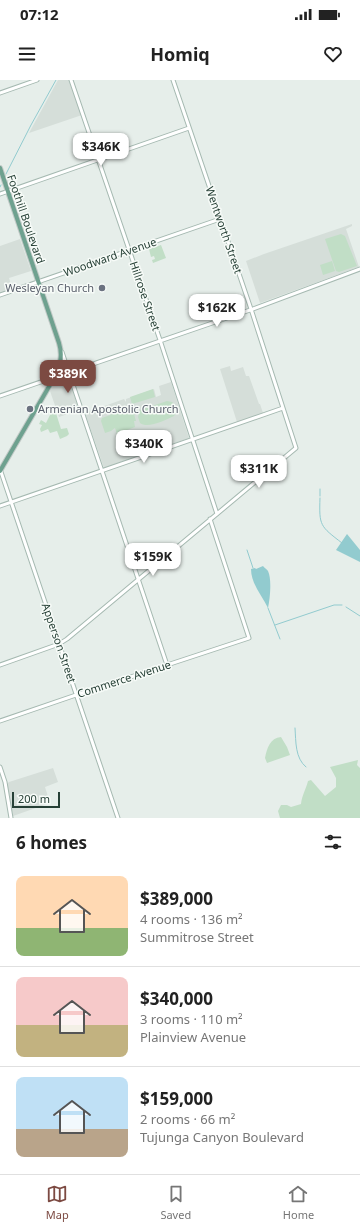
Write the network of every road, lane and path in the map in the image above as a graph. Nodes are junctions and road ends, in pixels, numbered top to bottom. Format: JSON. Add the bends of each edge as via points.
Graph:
{"nodes":[{"id":1,"x":37,"y":80,"type":"edge"},
{"id":2,"x":72,"y":80,"type":"edge"},
{"id":3,"x":173,"y":80,"type":"edge"},
{"id":4,"x":0,"y":93,"type":"edge"},
{"id":5,"x":189,"y":128,"type":"junction"},
{"id":6,"x":99,"y":160,"type":"junction"},
{"id":7,"x":0,"y":168,"type":"edge"},
{"id":8,"x":8,"y":191,"type":"junction"},
{"id":9,"x":0,"y":194,"type":"edge"},
{"id":10,"x":220,"y":219,"type":"junction"},
{"id":11,"x":130,"y":250,"type":"junction"},
{"id":12,"x":360,"y":269,"type":"edge"},
{"id":13,"x":38,"y":281,"type":"junction"},
{"id":14,"x":0,"y":295,"type":"edge"},
{"id":15,"x":251,"y":309,"type":"junction"},
{"id":16,"x":160,"y":340,"type":"junction"},
{"id":17,"x":60,"y":348,"type":"junction"},
{"id":18,"x":68,"y":372,"type":"junction"},
{"id":19,"x":55,"y":376,"type":"junction"},
{"id":20,"x":0,"y":396,"type":"edge"},
{"id":21,"x":283,"y":408,"type":"junction"},
{"id":22,"x":192,"y":439,"type":"junction"},
{"id":23,"x":0,"y":470,"type":"edge"},
{"id":24,"x":102,"y":471,"type":"junction"},
{"id":25,"x":12,"y":502,"type":"junction"},
{"id":26,"x":0,"y":506,"type":"edge"},
{"id":27,"x":217,"y":514,"type":"junction"},
{"id":28,"x":210,"y":519,"type":"junction"},
{"id":29,"x":138,"y":580,"type":"junction"},
{"id":30,"x":59,"y":644,"type":"junction"},
{"id":31,"x":0,"y":665,"type":"edge"},
{"id":32,"x":167,"y":665,"type":"junction"},
{"id":33,"x":76,"y":695,"type":"junction"},
{"id":34,"x":0,"y":721,"type":"edge"},
{"id":35,"x":0,"y":767,"type":"edge"},
{"id":36,"x":11,"y":818,"type":"edge"},
{"id":37,"x":118,"y":818,"type":"edge"}],
"edges":[{"from":1,"to":4,"type":"street"},
{"from":2,"to":6,"type":"street","name":"Hillrose Street"},
{"from":3,"to":5,"type":"street","name":"Wentworth Street"},
{"from":5,"to":6,"type":"street"},
{"from":5,"to":10,"type":"street","name":"Wentworth Street"},
{"from":6,"to":8,"type":"street"},
{"from":6,"to":11,"type":"street","name":"Hillrose Street"},
{"from":7,"to":8,"type":"main road","name":"Foothill Boulevard"},
{"from":8,"to":9,"type":"street"},
{"from":8,"to":13,"type":"main road","name":"Foothill Boulevard"},
{"from":10,"to":11,"type":"street","name":"Woodward Avenue"},
{"from":10,"to":15,"type":"street","name":"Wentworth Street"},
{"from":11,"to":13,"type":"street","name":"Woodward Avenue"},
{"from":11,"to":16,"type":"street","name":"Hillrose Street"},
{"from":12,"to":15,"type":"street"},
{"from":13,"to":14,"type":"street","name":"Woodward Avenue"},
{"from":13,"to":17,"type":"main road","name":"Foothill Boulevard"},
{"from":15,"to":16,"type":"street"},
{"from":15,"to":21,"type":"street","name":"Wentworth Street"},
{"from":16,"to":18,"type":"street"},
{"from":16,"to":22,"type":"street","name":"Hillrose Street"},
{"from":17,"to":18,"type":"street"},
{"from":17,"to":19,"type":"main road","name":"Foothill Boulevard","via":[[61,362]]},
{"from":18,"to":19,"type":"street"},
{"from":18,"to":24,"type":"street"},
{"from":19,"to":20,"type":"street"},
{"from":19,"to":23,"type":"main road","name":"Foothill Boulevard"},
{"from":21,"to":22,"type":"street"},
{"from":21,"to":27,"type":"street","name":"Wentworth Street","via":[[296,448]]},
{"from":22,"to":24,"type":"street"},
{"from":22,"to":27,"type":"street","name":"Hillrose Street"},
{"from":23,"to":25,"type":"street","name":"Apperson Street"},
{"from":24,"to":25,"type":"street"},
{"from":24,"to":29,"type":"street"},
{"from":25,"to":26,"type":"street"},
{"from":25,"to":30,"type":"street","name":"Apperson Street"},
{"from":27,"to":28,"type":"street"},
{"from":28,"to":29,"type":"street"},
{"from":28,"to":32,"type":"street","name":"Commerce Avenue","via":[[250,638]]},
{"from":29,"to":30,"type":"street"},
{"from":29,"to":32,"type":"street"},
{"from":30,"to":31,"type":"street"},
{"from":30,"to":33,"type":"street","name":"Apperson Street"},
{"from":32,"to":33,"type":"street","name":"Commerce Avenue"},
{"from":33,"to":34,"type":"street","name":"Commerce Avenue"},
{"from":33,"to":37,"type":"street","name":"Apperson Street"},
{"from":35,"to":36,"type":"street"}]}
